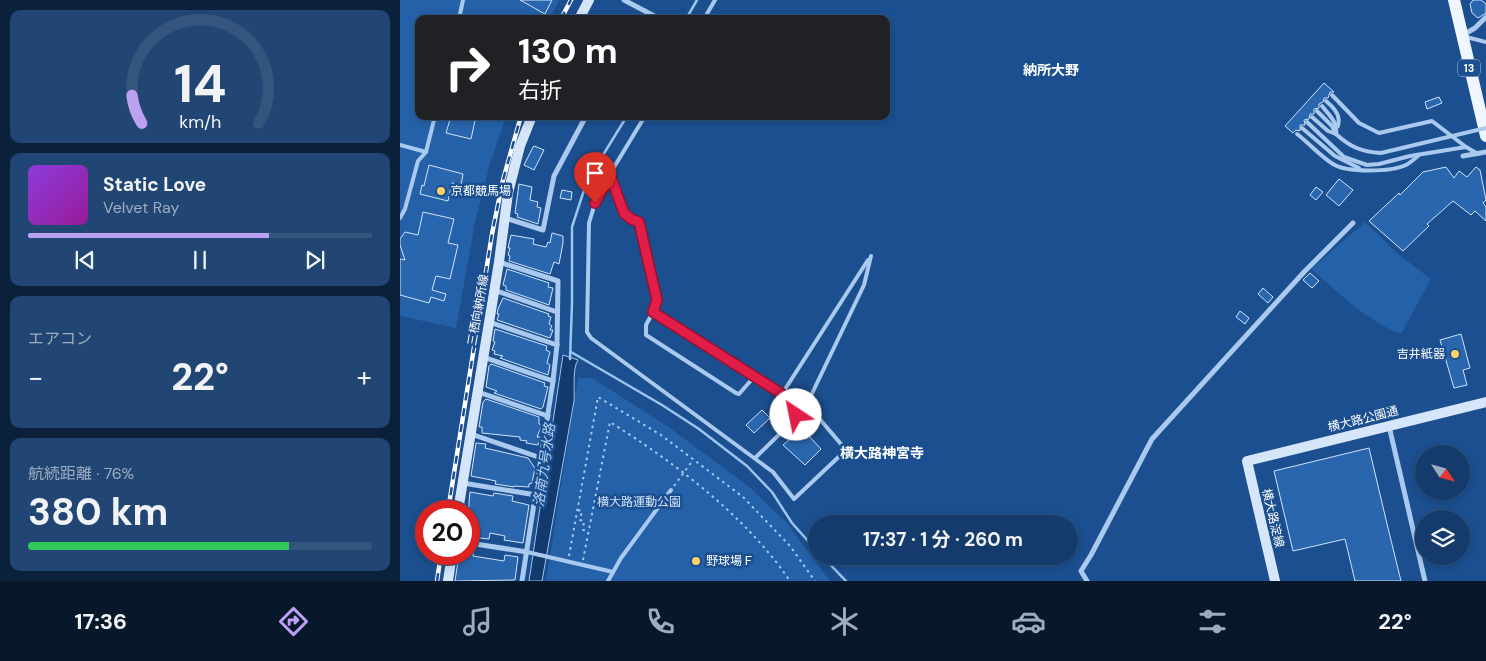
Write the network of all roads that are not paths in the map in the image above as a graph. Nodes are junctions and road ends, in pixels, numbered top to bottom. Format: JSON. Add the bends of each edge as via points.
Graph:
{"nodes":[{"id":1,"x":464,"y":0,"type":"edge"},
{"id":2,"x":589,"y":0,"type":"edge"},
{"id":3,"x":624,"y":0,"type":"edge"},
{"id":4,"x":715,"y":0,"type":"edge"},
{"id":5,"x":1456,"y":4,"type":"edge"},
{"id":6,"x":649,"y":13,"type":"joint"},
{"id":7,"x":460,"y":15,"type":"edge"},
{"id":8,"x":581,"y":15,"type":"edge"},
{"id":9,"x":653,"y":15,"type":"edge"},
{"id":10,"x":706,"y":15,"type":"edge"},
{"id":11,"x":1486,"y":17,"type":"edge"},
{"id":12,"x":1462,"y":36,"type":"junction"},
{"id":13,"x":1486,"y":42,"type":"edge"},
{"id":14,"x":1332,"y":94,"type":"dead end"},
{"id":15,"x":1326,"y":101,"type":"dead end"},
{"id":16,"x":1322,"y":106,"type":"dead end"},
{"id":17,"x":1317,"y":111,"type":"dead end"},
{"id":18,"x":1312,"y":117,"type":"dead end"},
{"id":19,"x":434,"y":120,"type":"edge"},
{"id":20,"x":530,"y":120,"type":"edge"},
{"id":21,"x":584,"y":120,"type":"edge"},
{"id":22,"x":643,"y":120,"type":"edge"},
{"id":23,"x":1307,"y":122,"type":"dead end"},
{"id":24,"x":1337,"y":127,"type":"junction"},
{"id":25,"x":1302,"y":128,"type":"dead end"},
{"id":26,"x":1486,"y":128,"type":"edge"},
{"id":27,"x":1297,"y":134,"type":"dead end"},
{"id":28,"x":1336,"y":134,"type":"junction"},
{"id":29,"x":1486,"y":136,"type":"edge"},
{"id":30,"x":400,"y":145,"type":"edge"},
{"id":31,"x":1466,"y":147,"type":"junction"},
{"id":32,"x":426,"y":152,"type":"junction"},
{"id":33,"x":1486,"y":152,"type":"edge"},
{"id":34,"x":1478,"y":154,"type":"junction"},
{"id":35,"x":1420,"y":155,"type":"junction"},
{"id":36,"x":1463,"y":156,"type":"dead end"},
{"id":37,"x":1364,"y":170,"type":"junction"},
{"id":38,"x":610,"y":175,"type":"junction"},
{"id":39,"x":400,"y":217,"type":"edge"},
{"id":40,"x":505,"y":218,"type":"junction"},
{"id":41,"x":1353,"y":223,"type":"dead end"},
{"id":42,"x":499,"y":262,"type":"junction"},
{"id":43,"x":494,"y":290,"type":"junction"},
{"id":44,"x":557,"y":312,"type":"junction"},
{"id":45,"x":653,"y":312,"type":"junction"},
{"id":46,"x":489,"y":322,"type":"junction"},
{"id":47,"x":557,"y":345,"type":"junction"},
{"id":48,"x":483,"y":357,"type":"junction"},
{"id":49,"x":754,"y":377,"type":"junction"},
{"id":50,"x":553,"y":381,"type":"junction"},
{"id":51,"x":477,"y":391,"type":"junction"},
{"id":52,"x":782,"y":394,"type":"junction"},
{"id":53,"x":1486,"y":402,"type":"edge"},
{"id":54,"x":548,"y":416,"type":"junction"},
{"id":55,"x":1389,"y":426,"type":"junction"},
{"id":56,"x":470,"y":434,"type":"junction"},
{"id":57,"x":541,"y":458,"type":"junction"},
{"id":58,"x":755,"y":458,"type":"junction"},
{"id":59,"x":1247,"y":460,"type":"joint"},
{"id":60,"x":462,"y":483,"type":"junction"},
{"id":61,"x":671,"y":490,"type":"road end"},
{"id":62,"x":536,"y":495,"type":"junction"},
{"id":63,"x":460,"y":500,"type":"edge"},
{"id":64,"x":480,"y":545,"type":"edge"},
{"id":65,"x":530,"y":553,"type":"junction"},
{"id":66,"x":450,"y":565,"type":"edge"},
{"id":67,"x":613,"y":572,"type":"junction"},
{"id":68,"x":448,"y":581,"type":"edge"},
{"id":69,"x":522,"y":581,"type":"edge"},
{"id":70,"x":608,"y":581,"type":"edge"},
{"id":71,"x":1087,"y":581,"type":"edge"},
{"id":72,"x":1275,"y":581,"type":"edge"},
{"id":73,"x":1425,"y":581,"type":"edge"}],
"edges":[{"from":1,"to":7,"type":"lane"},
{"from":2,"to":8,"type":"main road"},
{"from":3,"to":6,"type":"street"},
{"from":4,"to":10,"type":"lane"},
{"from":5,"to":12,"type":"main road","number":"13"},
{"from":6,"to":9,"type":"street"},
{"from":11,"to":12,"type":"street"},
{"from":12,"to":13,"type":"lane"},
{"from":12,"to":29,"type":"main road","number":"13"},
{"from":14,"to":31,"type":"lane","via":[[1359,122],[1379,133],[1432,121]]},
{"from":15,"to":24,"type":"lane","via":[[1338,114]]},
{"from":16,"to":24,"type":"lane"},
{"from":17,"to":28,"type":"lane"},
{"from":18,"to":28,"type":"lane"},
{"from":19,"to":32,"type":"lane"},
{"from":20,"to":40,"type":"main road","name":"三栖向納所線","via":[[520,146]]},
{"from":21,"to":40,"type":"street","via":[[554,176],[543,230]]},
{"from":22,"to":38,"type":"lane"},
{"from":23,"to":35,"type":"lane","via":[[1344,157],[1354,162],[1379,164]]},
{"from":24,"to":28,"type":"lane"},
{"from":25,"to":37,"type":"lane","via":[[1335,156]]},
{"from":26,"to":28,"type":"lane","bridge":true,"via":[[1381,153],[1352,147]]},
{"from":27,"to":37,"type":"lane","via":[[1334,165]]},
{"from":30,"to":32,"type":"lane"},
{"from":31,"to":34,"type":"lane"},
{"from":31,"to":35,"type":"lane"},
{"from":32,"to":39,"type":"lane","via":[[418,161]]},
{"from":33,"to":34,"type":"street"},
{"from":34,"to":36,"type":"street"},
{"from":35,"to":37,"type":"lane","via":[[1393,169]]},
{"from":38,"to":45,"type":"lane","via":[[624,213],[639,222],[657,300]]},
{"from":38,"to":58,"type":"lane","via":[[595,203],[589,223],[587,332]]},
{"from":40,"to":42,"type":"main road","name":"三栖向納所線"},
{"from":41,"to":71,"type":"street","via":[[1297,279],[1152,439],[1081,571]]},
{"from":42,"to":43,"type":"main road","name":"三栖向納所線"},
{"from":42,"to":44,"type":"street","via":[[558,281]]},
{"from":43,"to":44,"type":"street"},
{"from":43,"to":46,"type":"main road","name":"三栖向納所線"},
{"from":44,"to":47,"type":"street"},
{"from":45,"to":49,"type":"lane"},
{"from":45,"to":49,"type":"lane","via":[[646,325],[646,335],[736,393],[744,390]]},
{"from":46,"to":47,"type":"street"},
{"from":46,"to":48,"type":"main road","name":"三栖向納所線"},
{"from":47,"to":50,"type":"street"},
{"from":48,"to":50,"type":"street"},
{"from":48,"to":51,"type":"main road","name":"三栖向納所線"},
{"from":49,"to":52,"type":"lane"},
{"from":50,"to":54,"type":"street"},
{"from":51,"to":54,"type":"street"},
{"from":51,"to":56,"type":"main road","name":"三栖向納所線"},
{"from":52,"to":58,"type":"lane","via":[[795,412],[795,419]]},
{"from":52,"to":58,"type":"lane","via":[[871,256],[864,285],[807,404],[846,450],[794,499],[773,472]]},
{"from":53,"to":55,"type":"main road","name":"横大路公園通"},
{"from":54,"to":57,"type":"street"},
{"from":55,"to":59,"type":"main road","name":"横大路公園通"},
{"from":55,"to":73,"type":"street"},
{"from":56,"to":57,"type":"street"},
{"from":56,"to":60,"type":"main road","name":"三栖向納所線"},
{"from":57,"to":62,"type":"street"},
{"from":59,"to":72,"type":"main road","name":"横大路淀線"},
{"from":60,"to":62,"type":"street"},
{"from":60,"to":63,"type":"main road","name":"三栖向納所線"},
{"from":61,"to":67,"type":"lane"},
{"from":62,"to":65,"type":"street"},
{"from":64,"to":65,"type":"street"},
{"from":65,"to":67,"type":"lane"},
{"from":65,"to":69,"type":"street"},
{"from":66,"to":68,"type":"main road"},
{"from":67,"to":70,"type":"lane"}]}
